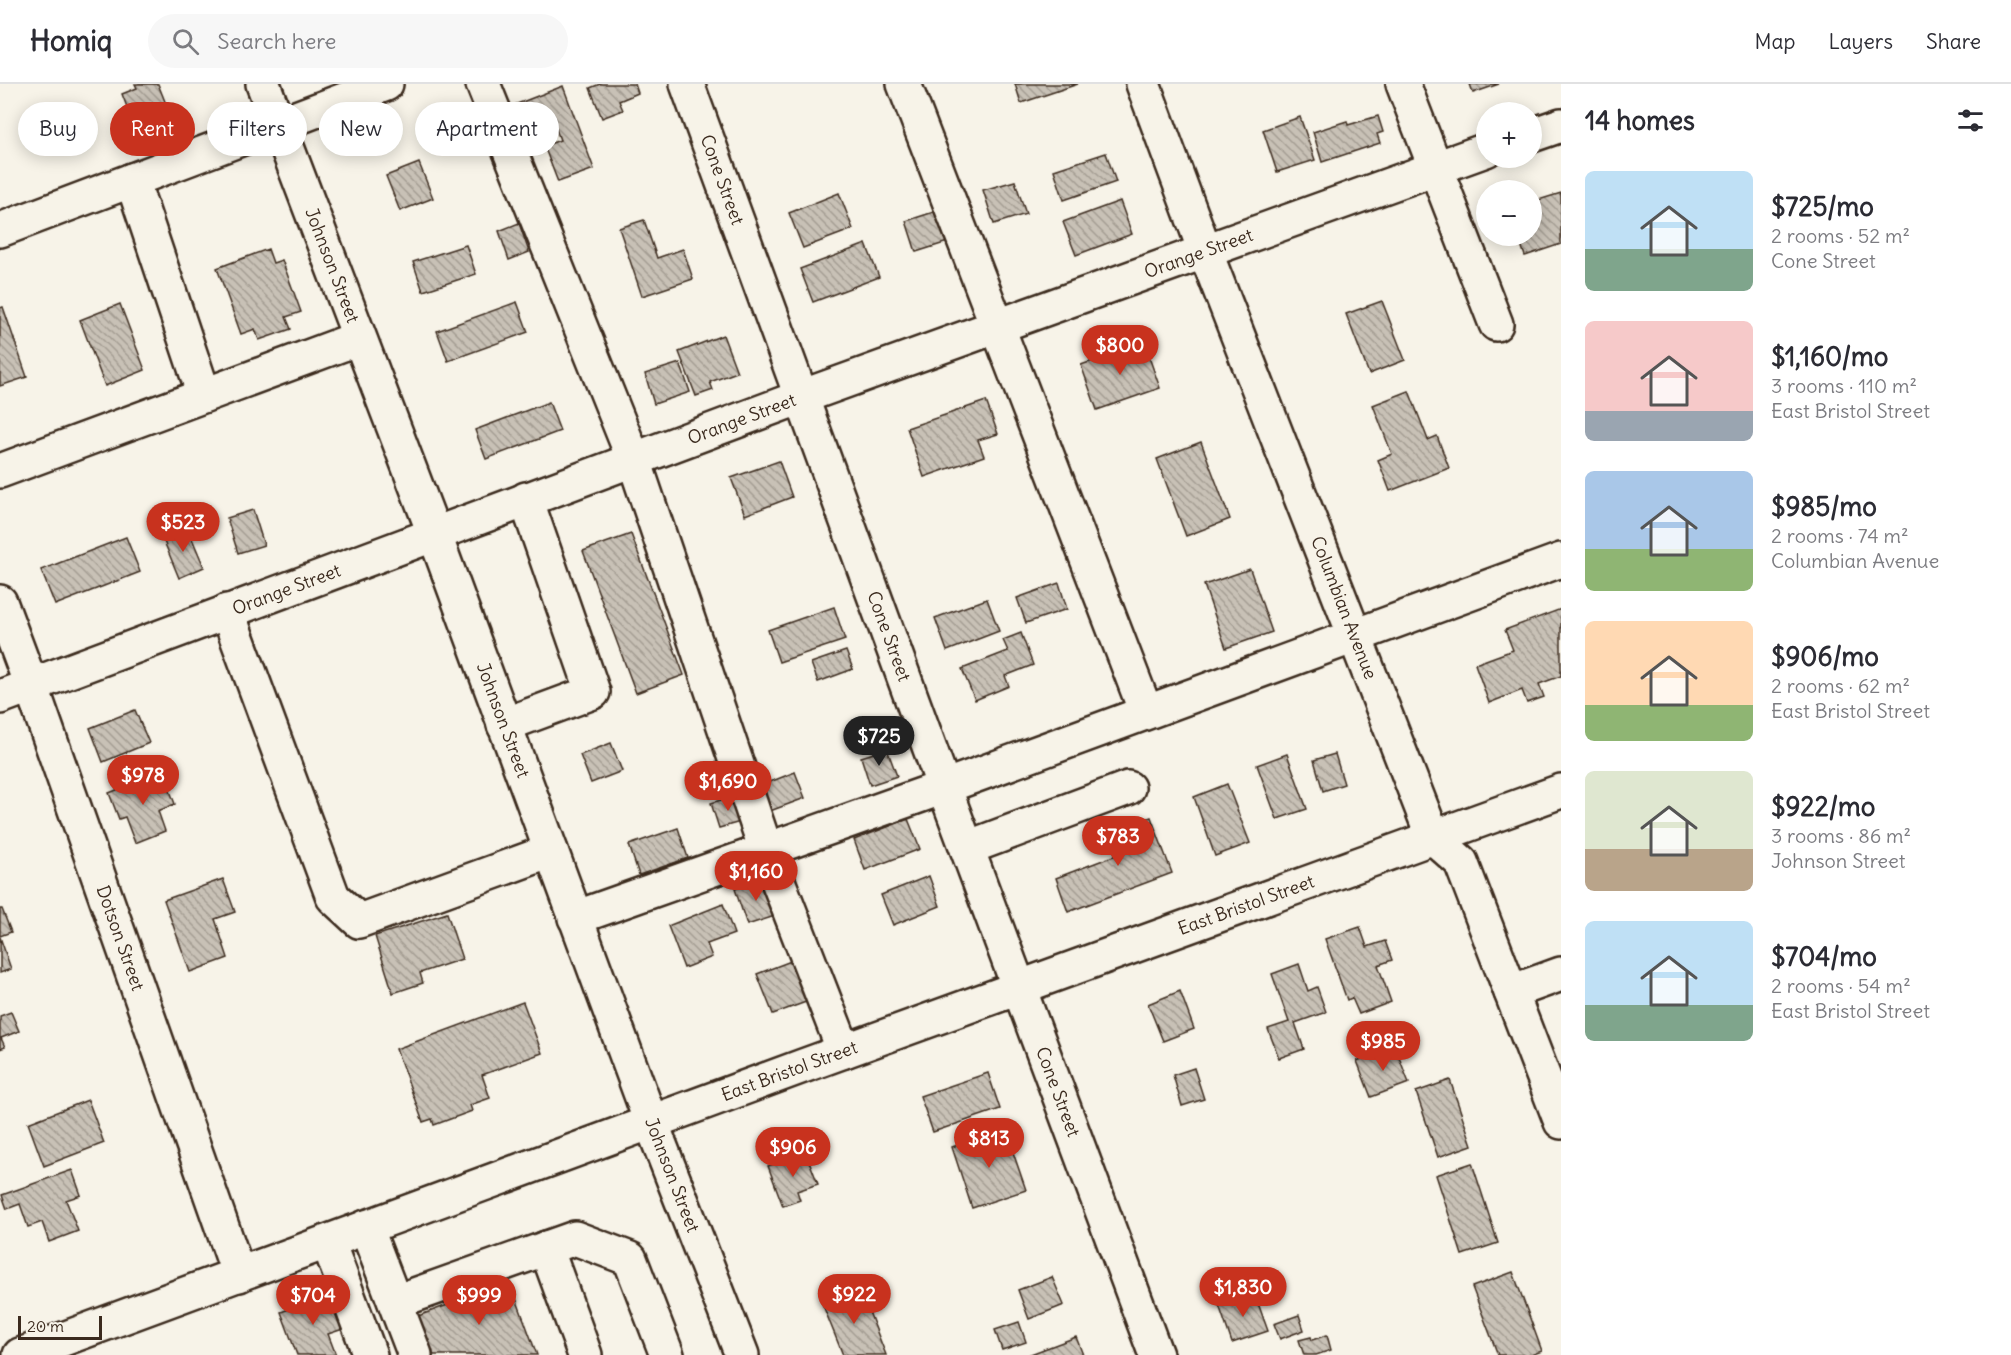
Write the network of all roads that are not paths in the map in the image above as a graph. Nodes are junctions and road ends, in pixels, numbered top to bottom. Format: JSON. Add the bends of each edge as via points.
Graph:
{"nodes":[{"id":1,"x":263,"y":84,"type":"edge"},
{"id":2,"x":386,"y":84,"type":"edge"},
{"id":3,"x":483,"y":84,"type":"edge"},
{"id":4,"x":687,"y":84,"type":"edge"},
{"id":5,"x":904,"y":84,"type":"edge"},
{"id":6,"x":1143,"y":84,"type":"edge"},
{"id":7,"x":1403,"y":84,"type":"edge"},
{"id":8,"x":270,"y":102,"type":"edge"},
{"id":9,"x":307,"y":113,"type":"edge"},
{"id":10,"x":1561,"y":125,"type":"edge"},
{"id":11,"x":1542,"y":132,"type":"edge"},
{"id":12,"x":207,"y":151,"type":"edge"},
{"id":13,"x":1476,"y":153,"type":"edge"},
{"id":14,"x":290,"y":156,"type":"edge"},
{"id":15,"x":1435,"y":167,"type":"junction"},
{"id":16,"x":132,"y":180,"type":"junction"},
{"id":17,"x":0,"y":230,"type":"edge"},
{"id":18,"x":1205,"y":251,"type":"junction"},
{"id":19,"x":1496,"y":324,"type":"dead end"},
{"id":20,"x":998,"y":326,"type":"junction"},
{"id":21,"x":359,"y":338,"type":"junction"},
{"id":22,"x":204,"y":395,"type":"junction"},
{"id":23,"x":801,"y":397,"type":"junction"},
{"id":24,"x":634,"y":460,"type":"junction"},
{"id":25,"x":0,"y":471,"type":"edge"},
{"id":26,"x":526,"y":499,"type":"junction"},
{"id":27,"x":434,"y":534,"type":"junction"},
{"id":28,"x":1561,"y":560,"type":"edge"},
{"id":29,"x":0,"y":602,"type":"edge"},
{"id":30,"x":227,"y":611,"type":"junction"},
{"id":31,"x":1354,"y":635,"type":"junction"},
{"id":32,"x":31,"y":686,"type":"junction"},
{"id":33,"x":0,"y":697,"type":"edge"},
{"id":34,"x":1146,"y":712,"type":"junction"},
{"id":35,"x":504,"y":725,"type":"junction"},
{"id":36,"x":944,"y":787,"type":"junction"},
{"id":37,"x":1128,"y":788,"type":"dead end"},
{"id":38,"x":1561,"y":791,"type":"edge"},
{"id":39,"x":1433,"y":837,"type":"junction"},
{"id":40,"x":967,"y":848,"type":"junction"},
{"id":41,"x":551,"y":850,"type":"junction"},
{"id":42,"x":766,"y":850,"type":"junction"},
{"id":43,"x":575,"y":918,"type":"junction"},
{"id":44,"x":1561,"y":974,"type":"edge"},
{"id":45,"x":1019,"y":987,"type":"junction"},
{"id":46,"x":1511,"y":992,"type":"junction"},
{"id":47,"x":844,"y":1051,"type":"junction"},
{"id":48,"x":651,"y":1122,"type":"junction"},
{"id":49,"x":1561,"y":1122,"type":"edge"},
{"id":50,"x":366,"y":1227,"type":"junction"},
{"id":51,"x":328,"y":1242,"type":"junction"},
{"id":52,"x":546,"y":1248,"type":"junction"},
{"id":53,"x":239,"y":1275,"type":"junction"},
{"id":54,"x":395,"y":1302,"type":"junction"},
{"id":55,"x":20,"y":1355,"type":"edge"},
{"id":56,"x":370,"y":1355,"type":"edge"},
{"id":57,"x":415,"y":1355,"type":"edge"},
{"id":58,"x":585,"y":1355,"type":"edge"},
{"id":59,"x":667,"y":1355,"type":"edge"},
{"id":60,"x":742,"y":1355,"type":"edge"},
{"id":61,"x":1156,"y":1355,"type":"edge"}],
"edges":[{"from":1,"to":8,"type":"street","name":"Johnson Street"},
{"from":2,"to":9,"type":"street"},
{"from":3,"to":24,"type":"street"},
{"from":4,"to":23,"type":"street","name":"Cone Street"},
{"from":5,"to":20,"type":"street"},
{"from":6,"to":18,"type":"street","name":"Columbian Avenue"},
{"from":7,"to":15,"type":"street"},
{"from":10,"to":11,"type":"street"},
{"from":12,"to":16,"type":"street"},
{"from":13,"to":15,"type":"street","name":"Orange Street"},
{"from":14,"to":21,"type":"street","name":"Johnson Street"},
{"from":15,"to":18,"type":"street","name":"Orange Street"},
{"from":15,"to":19,"type":"street"},
{"from":16,"to":17,"type":"street"},
{"from":16,"to":22,"type":"street"},
{"from":18,"to":20,"type":"street","name":"Orange Street"},
{"from":18,"to":31,"type":"street","name":"Columbian Avenue"},
{"from":20,"to":23,"type":"street","name":"Orange Street"},
{"from":20,"to":34,"type":"street"},
{"from":21,"to":22,"type":"street"},
{"from":21,"to":27,"type":"street","name":"Johnson Street"},
{"from":22,"to":25,"type":"street"},
{"from":23,"to":24,"type":"street","name":"Orange Street"},
{"from":23,"to":36,"type":"street","name":"Cone Street"},
{"from":24,"to":26,"type":"street","name":"Orange Street"},
{"from":24,"to":42,"type":"street"},
{"from":26,"to":27,"type":"street","name":"Orange Street"},
{"from":26,"to":35,"type":"street","via":[[593,692]]},
{"from":27,"to":30,"type":"street","name":"Orange Street"},
{"from":27,"to":35,"type":"street","name":"Johnson Street"},
{"from":28,"to":31,"type":"street"},
{"from":29,"to":32,"type":"street","name":"Dotson Street"},
{"from":30,"to":32,"type":"street","name":"Orange Street"},
{"from":30,"to":41,"type":"street","via":[[333,897],[358,921]]},
{"from":31,"to":34,"type":"street"},
{"from":31,"to":39,"type":"street","name":"Columbian Avenue"},
{"from":32,"to":33,"type":"street","name":"Orange Street"},
{"from":32,"to":53,"type":"street","name":"Dotson Street"},
{"from":34,"to":36,"type":"street"},
{"from":35,"to":41,"type":"street","name":"Johnson Street"},
{"from":36,"to":40,"type":"street","name":"Cone Street"},
{"from":36,"to":42,"type":"street"},
{"from":37,"to":40,"type":"street"},
{"from":38,"to":39,"type":"street","name":"East Bristol Street"},
{"from":39,"to":45,"type":"street","name":"East Bristol Street"},
{"from":39,"to":46,"type":"street","name":"Columbian Avenue","via":[[1461,862]]},
{"from":40,"to":45,"type":"street","name":"Cone Street"},
{"from":41,"to":43,"type":"street","name":"Johnson Street"},
{"from":42,"to":43,"type":"street"},
{"from":42,"to":47,"type":"street"},
{"from":43,"to":48,"type":"street","name":"Johnson Street"},
{"from":44,"to":46,"type":"street"},
{"from":45,"to":47,"type":"street","name":"East Bristol Street"},
{"from":45,"to":61,"type":"street","name":"Cone Street"},
{"from":46,"to":49,"type":"street","name":"Columbian Avenue"},
{"from":47,"to":48,"type":"street","name":"East Bristol Street"},
{"from":48,"to":50,"type":"street","name":"East Bristol Street"},
{"from":48,"to":60,"type":"street","name":"Johnson Street"},
{"from":50,"to":51,"type":"street","name":"East Bristol Street"},
{"from":50,"to":54,"type":"street"},
{"from":51,"to":53,"type":"street","name":"East Bristol Street"},
{"from":51,"to":56,"type":"street"},
{"from":52,"to":54,"type":"street"},
{"from":52,"to":58,"type":"street"},
{"from":52,"to":59,"type":"street","via":[[575,1238],[630,1259]]},
{"from":53,"to":55,"type":"street","name":"East Bristol Street"},
{"from":54,"to":57,"type":"street"}]}
